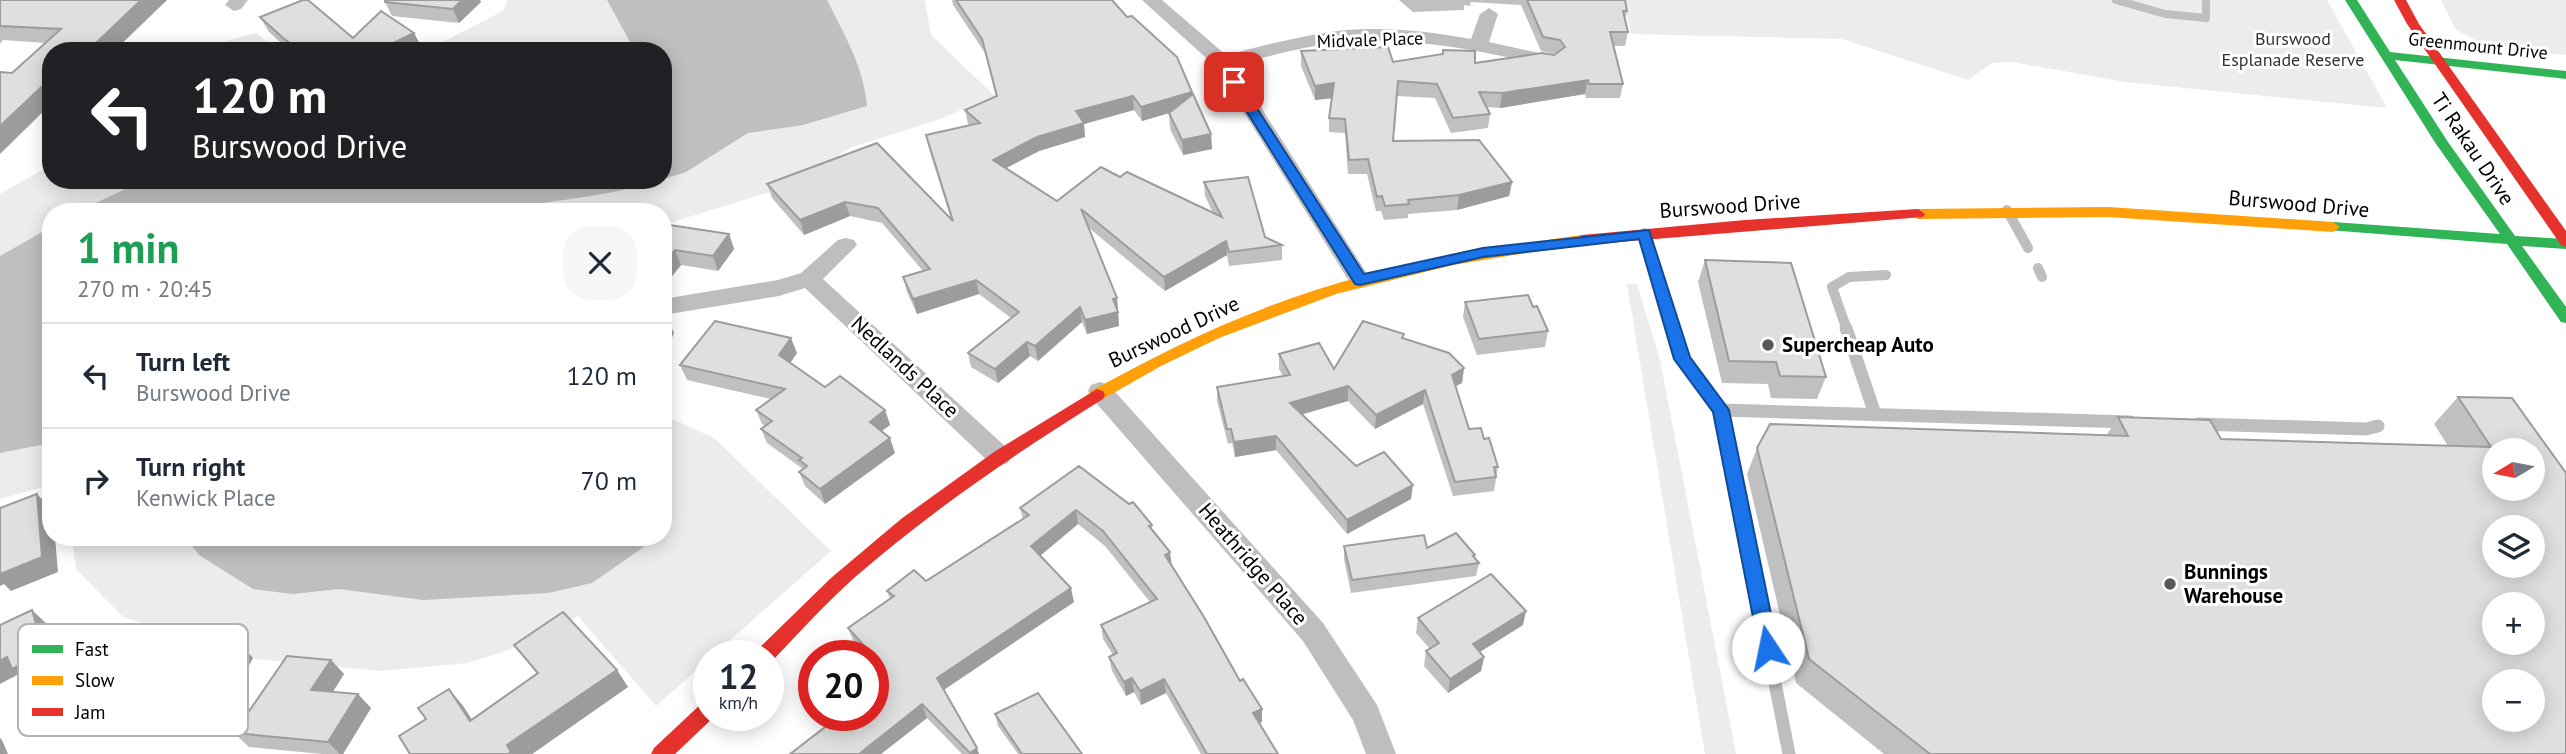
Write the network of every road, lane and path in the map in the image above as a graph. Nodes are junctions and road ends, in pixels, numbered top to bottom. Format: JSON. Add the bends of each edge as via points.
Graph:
{"nodes":[{"id":1,"x":1151,"y":0,"type":"edge"},
{"id":2,"x":2351,"y":0,"type":"edge"},
{"id":3,"x":2400,"y":0,"type":"edge"},
{"id":4,"x":1489,"y":13,"type":"dead end"},
{"id":5,"x":1479,"y":44,"type":"junction"},
{"id":6,"x":2387,"y":55,"type":"junction"},
{"id":7,"x":1550,"y":61,"type":"edge"},
{"id":8,"x":2441,"y":61,"type":"junction"},
{"id":9,"x":1222,"y":62,"type":"junction"},
{"id":10,"x":2566,"y":75,"type":"edge"},
{"id":11,"x":2007,"y":210,"type":"junction"},
{"id":12,"x":1644,"y":233,"type":"junction"},
{"id":13,"x":2510,"y":242,"type":"junction"},
{"id":14,"x":2566,"y":243,"type":"edge"},
{"id":15,"x":846,"y":245,"type":"dead end"},
{"id":16,"x":2028,"y":248,"type":"dead end"},
{"id":17,"x":1886,"y":275,"type":"dead end"},
{"id":18,"x":809,"y":279,"type":"junction"},
{"id":19,"x":1360,"y":280,"type":"junction"},
{"id":20,"x":672,"y":306,"type":"edge"},
{"id":21,"x":2566,"y":318,"type":"edge"},
{"id":22,"x":1100,"y":391,"type":"junction"},
{"id":23,"x":1721,"y":410,"type":"junction"},
{"id":24,"x":1875,"y":414,"type":"junction"},
{"id":25,"x":2142,"y":422,"type":"edge"},
{"id":26,"x":2181,"y":424,"type":"edge"},
{"id":27,"x":2378,"y":426,"type":"dead end"},
{"id":28,"x":999,"y":456,"type":"junction"},
{"id":29,"x":780,"y":640,"type":"edge"},
{"id":30,"x":693,"y":724,"type":"edge"},
{"id":31,"x":661,"y":754,"type":"edge"},
{"id":32,"x":1381,"y":754,"type":"edge"},
{"id":33,"x":1789,"y":754,"type":"edge"}],
"edges":[{"from":1,"to":9,"type":"street"},
{"from":2,"to":6,"type":"street","name":"Ti Rakau Drive"},
{"from":3,"to":8,"type":"street","name":"Ti Rakau Drive"},
{"from":4,"to":5,"type":"street"},
{"from":5,"to":7,"type":"street","name":"Midvale Place"},
{"from":5,"to":9,"type":"street","name":"Midvale Place","via":[[1436,37],[1339,37]]},
{"from":6,"to":8,"type":"street","name":"Greenmount Drive"},
{"from":6,"to":13,"type":"street","name":"Ti Rakau Drive"},
{"from":8,"to":10,"type":"street","name":"Greenmount Drive"},
{"from":8,"to":14,"type":"street","name":"Ti Rakau Drive"},
{"from":9,"to":19,"type":"street"},
{"from":11,"to":12,"type":"street","name":"Burswood Drive"},
{"from":11,"to":13,"type":"street","name":"Burswood Drive","via":[[2203,216]]},
{"from":11,"to":16,"type":"lane"},
{"from":12,"to":19,"type":"street","name":"Burswood Drive","via":[[1493,251]]},
{"from":12,"to":23,"type":"lane","via":[[1682,359]]},
{"from":13,"to":14,"type":"street","name":"Burswood Drive"},
{"from":13,"to":21,"type":"street","name":"Ti Rakau Drive"},
{"from":15,"to":18,"type":"street"},
{"from":17,"to":24,"type":"lane","via":[[1842,278],[1832,287]]},
{"from":18,"to":20,"type":"street"},
{"from":18,"to":28,"type":"street","name":"Nedlands Place"},
{"from":19,"to":22,"type":"street","name":"Burswood Drive","via":[[1227,328]]},
{"from":22,"to":28,"type":"street","name":"Burswood Drive"},
{"from":22,"to":32,"type":"street","name":"Heathridge Place","via":[[1313,632],[1366,714]]},
{"from":23,"to":24,"type":"lane"},
{"from":23,"to":33,"type":"lane"},
{"from":24,"to":25,"type":"lane"},
{"from":26,"to":27,"type":"lane"},
{"from":28,"to":29,"type":"street","name":"Burswood Drive","via":[[858,564]]},
{"from":30,"to":31,"type":"street"}]}
